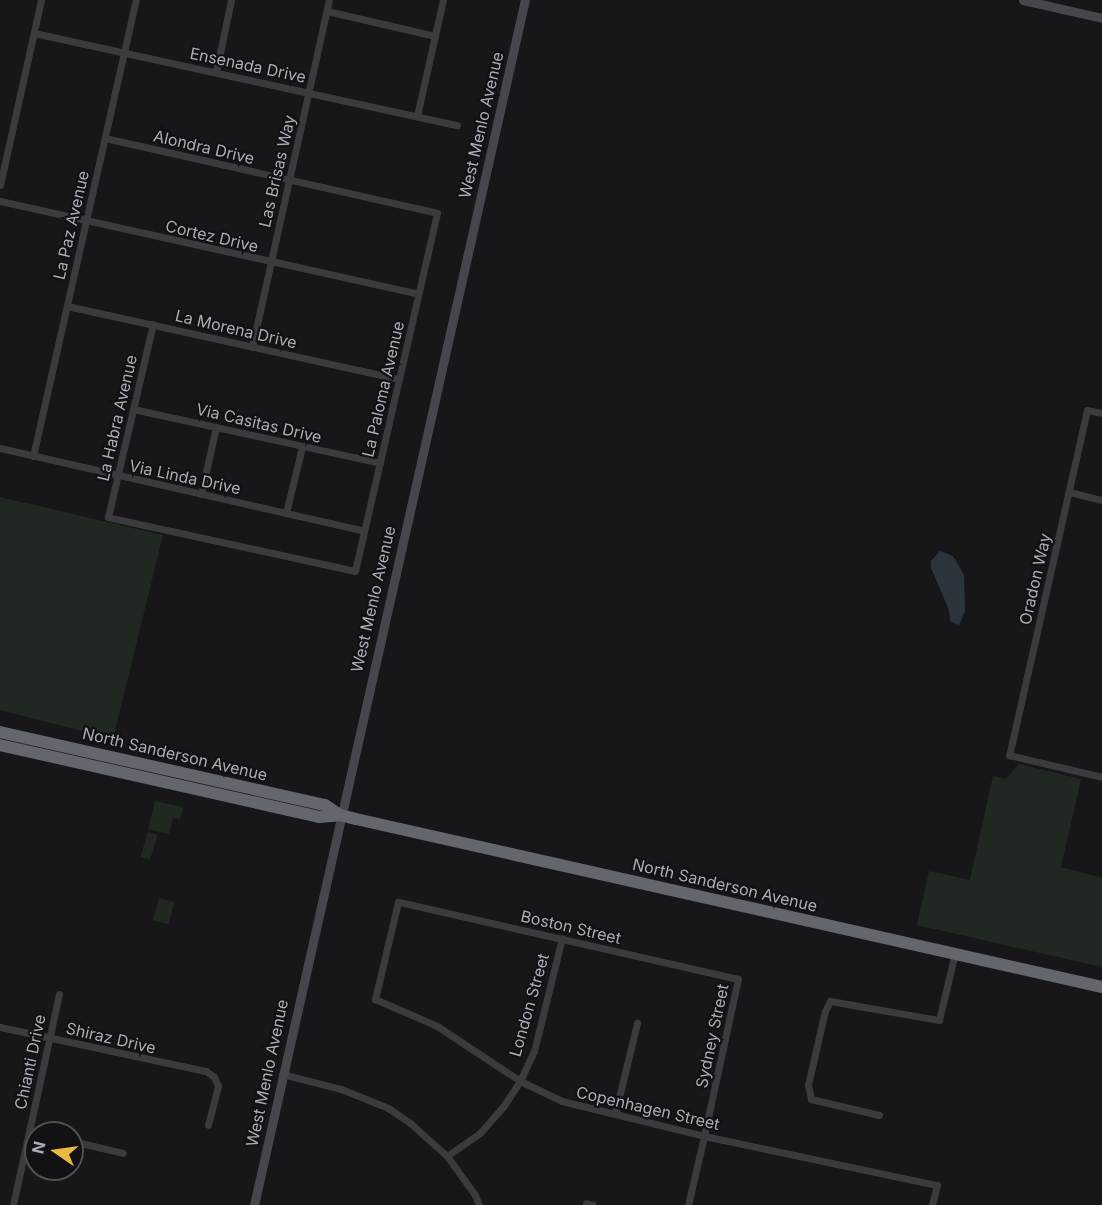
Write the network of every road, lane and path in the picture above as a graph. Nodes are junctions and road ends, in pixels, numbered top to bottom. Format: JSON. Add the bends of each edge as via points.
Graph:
{"nodes":[{"id":1,"x":41,"y":0,"type":"edge"},
{"id":2,"x":136,"y":0,"type":"edge"},
{"id":3,"x":231,"y":0,"type":"edge"},
{"id":4,"x":329,"y":0,"type":"edge"},
{"id":5,"x":443,"y":0,"type":"edge"},
{"id":6,"x":525,"y":0,"type":"edge"},
{"id":7,"x":1023,"y":0,"type":"edge"},
{"id":8,"x":327,"y":11,"type":"junction"},
{"id":9,"x":1102,"y":18,"type":"edge"},
{"id":10,"x":34,"y":33,"type":"junction"},
{"id":11,"x":435,"y":36,"type":"junction"},
{"id":12,"x":124,"y":52,"type":"junction"},
{"id":13,"x":216,"y":72,"type":"junction"},
{"id":14,"x":309,"y":92,"type":"junction"},
{"id":15,"x":417,"y":116,"type":"junction"},
{"id":16,"x":457,"y":125,"type":"dead end"},
{"id":17,"x":105,"y":138,"type":"junction"},
{"id":18,"x":289,"y":180,"type":"junction"},
{"id":19,"x":0,"y":185,"type":"edge"},
{"id":20,"x":0,"y":201,"type":"edge"},
{"id":21,"x":437,"y":213,"type":"joint"},
{"id":22,"x":86,"y":221,"type":"junction"},
{"id":23,"x":271,"y":263,"type":"junction"},
{"id":24,"x":418,"y":294,"type":"junction"},
{"id":25,"x":67,"y":306,"type":"junction"},
{"id":26,"x":153,"y":324,"type":"junction"},
{"id":27,"x":252,"y":347,"type":"junction"},
{"id":28,"x":399,"y":379,"type":"junction"},
{"id":29,"x":133,"y":409,"type":"junction"},
{"id":30,"x":1102,"y":413,"type":"edge"},
{"id":31,"x":216,"y":427,"type":"junction"},
{"id":32,"x":302,"y":447,"type":"junction"},
{"id":33,"x":0,"y":448,"type":"edge"},
{"id":34,"x":33,"y":456,"type":"junction"},
{"id":35,"x":380,"y":463,"type":"junction"},
{"id":36,"x":118,"y":476,"type":"junction"},
{"id":37,"x":1069,"y":492,"type":"junction"},
{"id":38,"x":201,"y":494,"type":"junction"},
{"id":39,"x":1102,"y":500,"type":"edge"},
{"id":40,"x":286,"y":513,"type":"junction"},
{"id":41,"x":364,"y":531,"type":"junction"},
{"id":42,"x":355,"y":571,"type":"joint"},
{"id":43,"x":0,"y":732,"type":"edge"},
{"id":44,"x":0,"y":745,"type":"edge"},
{"id":45,"x":116,"y":758,"type":"junction"},
{"id":46,"x":62,"y":759,"type":"junction"},
{"id":47,"x":1102,"y":777,"type":"edge"},
{"id":48,"x":340,"y":816,"type":"junction"},
{"id":49,"x":562,"y":938,"type":"junction"},
{"id":50,"x":955,"y":953,"type":"junction"},
{"id":51,"x":738,"y":979,"type":"joint"},
{"id":52,"x":1102,"y":987,"type":"edge"},
{"id":53,"x":59,"y":994,"type":"dead end"},
{"id":54,"x":375,"y":999,"type":"joint"},
{"id":55,"x":637,"y":1023,"type":"dead end"},
{"id":56,"x":0,"y":1027,"type":"edge"},
{"id":57,"x":50,"y":1038,"type":"junction"},
{"id":58,"x":282,"y":1074,"type":"junction"},
{"id":59,"x":520,"y":1081,"type":"junction"},
{"id":60,"x":615,"y":1114,"type":"junction"},
{"id":61,"x":879,"y":1115,"type":"dead end"},
{"id":62,"x":31,"y":1121,"type":"edge"},
{"id":63,"x":208,"y":1125,"type":"dead end"},
{"id":64,"x":704,"y":1136,"type":"junction"},
{"id":65,"x":84,"y":1144,"type":"edge"},
{"id":66,"x":123,"y":1152,"type":"dead end"},
{"id":67,"x":24,"y":1154,"type":"edge"},
{"id":68,"x":447,"y":1156,"type":"junction"},
{"id":69,"x":13,"y":1205,"type":"edge"},
{"id":70,"x":254,"y":1205,"type":"edge"},
{"id":71,"x":478,"y":1205,"type":"edge"},
{"id":72,"x":688,"y":1205,"type":"edge"},
{"id":73,"x":932,"y":1205,"type":"edge"}],
"edges":[{"from":1,"to":10,"type":"street"},
{"from":2,"to":12,"type":"street","name":"La Paz Avenue"},
{"from":3,"to":13,"type":"street"},
{"from":4,"to":8,"type":"street","name":"Las Brisas Way"},
{"from":5,"to":11,"type":"street"},
{"from":6,"to":48,"type":"main road","name":"West Menlo Avenue"},
{"from":7,"to":9,"type":"main road"},
{"from":8,"to":11,"type":"street"},
{"from":8,"to":14,"type":"street","name":"Las Brisas Way"},
{"from":10,"to":12,"type":"street","name":"Ensenada Drive"},
{"from":10,"to":19,"type":"street"},
{"from":11,"to":15,"type":"street"},
{"from":12,"to":13,"type":"street","name":"Ensenada Drive"},
{"from":12,"to":17,"type":"street","name":"La Paz Avenue"},
{"from":13,"to":14,"type":"street","name":"Ensenada Drive"},
{"from":14,"to":15,"type":"street","name":"Ensenada Drive"},
{"from":14,"to":18,"type":"street","name":"Las Brisas Way"},
{"from":15,"to":16,"type":"street","name":"Ensenada Drive"},
{"from":17,"to":18,"type":"street","name":"Alondra Drive"},
{"from":17,"to":22,"type":"street","name":"La Paz Avenue"},
{"from":18,"to":21,"type":"street","name":"Alondra Drive"},
{"from":18,"to":23,"type":"street","name":"Las Brisas Way"},
{"from":20,"to":22,"type":"street","name":"Cortez Drive"},
{"from":21,"to":24,"type":"street","name":"La Paloma Avenue"},
{"from":22,"to":23,"type":"street","name":"Cortez Drive"},
{"from":22,"to":25,"type":"street","name":"La Paz Avenue"},
{"from":23,"to":24,"type":"street","name":"Cortez Drive"},
{"from":23,"to":27,"type":"street","name":"Las Brisas Way"},
{"from":24,"to":28,"type":"street","name":"La Paloma Avenue"},
{"from":25,"to":26,"type":"street","name":"La Morena Drive"},
{"from":25,"to":34,"type":"street","name":"La Paz Avenue"},
{"from":26,"to":27,"type":"street","name":"La Morena Drive"},
{"from":26,"to":29,"type":"street","name":"La Habra Avenue"},
{"from":27,"to":28,"type":"street","name":"La Morena Drive"},
{"from":28,"to":35,"type":"street","name":"La Paloma Avenue"},
{"from":29,"to":31,"type":"street","name":"Via Casitas Drive"},
{"from":29,"to":36,"type":"street","name":"La Habra Avenue"},
{"from":30,"to":37,"type":"street","name":"Oradon Way","via":[[1087,410]]},
{"from":31,"to":32,"type":"street","name":"Via Casitas Drive"},
{"from":31,"to":38,"type":"street"},
{"from":32,"to":35,"type":"street","name":"Via Casitas Drive"},
{"from":32,"to":40,"type":"street"},
{"from":33,"to":34,"type":"street","name":"Via Linda Drive"},
{"from":34,"to":36,"type":"street","name":"Via Linda Drive"},
{"from":35,"to":41,"type":"street","name":"La Paloma Avenue"},
{"from":36,"to":38,"type":"street","name":"Via Linda Drive"},
{"from":36,"to":42,"type":"street","name":"La Habra Avenue","via":[[108,517]]},
{"from":37,"to":39,"type":"street"},
{"from":37,"to":47,"type":"street","name":"Oradon Way","via":[[1009,755]]},
{"from":38,"to":40,"type":"street","name":"Via Linda Drive"},
{"from":40,"to":41,"type":"street","name":"Via Linda Drive"},
{"from":41,"to":42,"type":"street","name":"La Paloma Avenue"},
{"from":43,"to":45,"type":"highway","name":"North Sanderson Avenue"},
{"from":44,"to":46,"type":"highway","name":"North Sanderson Avenue"},
{"from":45,"to":46,"type":"highway","via":[[110,763],[67,754]]},
{"from":45,"to":48,"type":"highway","name":"North Sanderson Avenue","via":[[325,805]]},
{"from":46,"to":48,"type":"highway","name":"North Sanderson Avenue","via":[[319,817]]},
{"from":48,"to":50,"type":"highway","name":"North Sanderson Avenue"},
{"from":48,"to":58,"type":"main road","name":"West Menlo Avenue"},
{"from":49,"to":51,"type":"street","name":"Boston Street"},
{"from":49,"to":54,"type":"street","name":"Boston Street","via":[[398,902]]},
{"from":49,"to":59,"type":"street","name":"London Street","via":[[534,1051]]},
{"from":50,"to":52,"type":"highway","name":"North Sanderson Avenue"},
{"from":50,"to":61,"type":"street","via":[[939,1020],[830,1002],[825,1011],[808,1085],[811,1099]]},
{"from":51,"to":64,"type":"street","name":"Sydney Street"},
{"from":53,"to":57,"type":"street","name":"Chianti Drive"},
{"from":54,"to":59,"type":"street","name":"Copenhagen Street","via":[[437,1026]]},
{"from":55,"to":60,"type":"street"},
{"from":56,"to":57,"type":"street","name":"Shiraz Drive"},
{"from":57,"to":62,"type":"street","name":"Chianti Drive"},
{"from":57,"to":63,"type":"street","name":"Shiraz Drive","via":[[206,1071],[218,1086]]},
{"from":58,"to":68,"type":"street","via":[[341,1089],[388,1108]]},
{"from":58,"to":70,"type":"main road","name":"West Menlo Avenue"},
{"from":59,"to":60,"type":"street","name":"Copenhagen Street","via":[[562,1101]]},
{"from":59,"to":68,"type":"street","name":"London Street","via":[[480,1133]]},
{"from":60,"to":64,"type":"street","name":"Copenhagen Street"},
{"from":64,"to":72,"type":"street","name":"Sydney Street"},
{"from":64,"to":73,"type":"street","name":"Copenhagen Street","via":[[937,1185]]},
{"from":65,"to":66,"type":"street"},
{"from":67,"to":69,"type":"street","name":"Chianti Drive"},
{"from":68,"to":71,"type":"street","via":[[476,1196]]}]}
